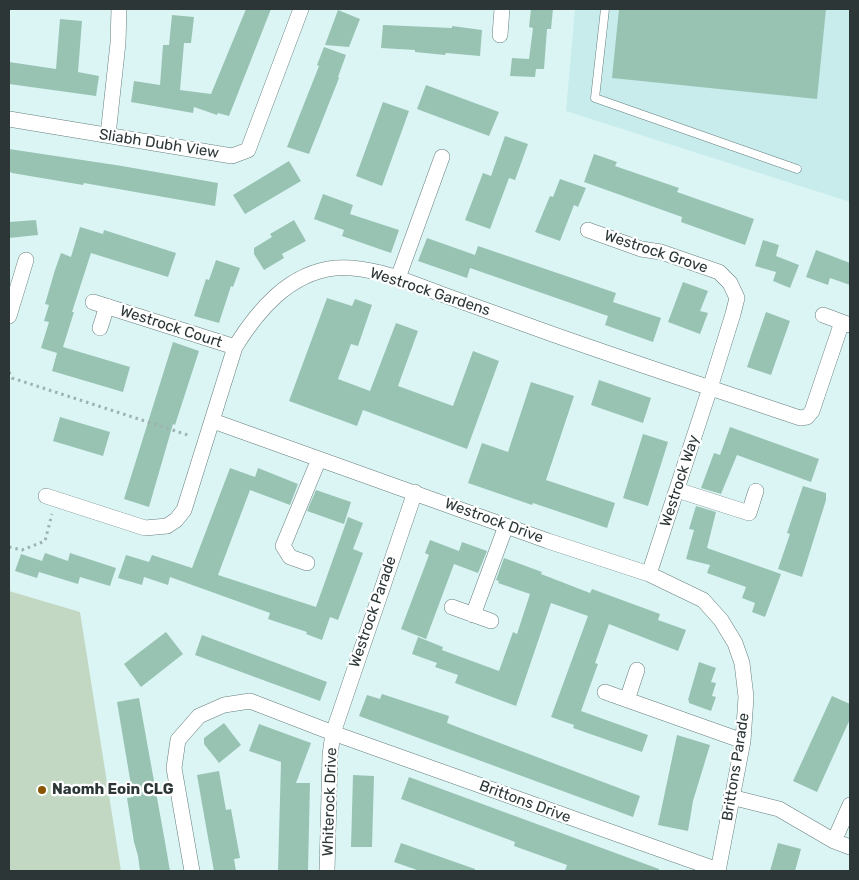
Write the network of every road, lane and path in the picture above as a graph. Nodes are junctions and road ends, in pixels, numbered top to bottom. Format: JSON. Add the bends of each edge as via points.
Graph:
{"nodes":[{"id":1,"x":119,"y":9,"type":"edge"},
{"id":2,"x":301,"y":9,"type":"edge"},
{"id":3,"x":502,"y":9,"type":"edge"},
{"id":4,"x":605,"y":9,"type":"edge"},
{"id":5,"x":500,"y":35,"type":"dead end"},
{"id":6,"x":9,"y":119,"type":"edge"},
{"id":7,"x":108,"y":136,"type":"junction"},
{"id":8,"x":442,"y":157,"type":"dead end"},
{"id":9,"x":797,"y":169,"type":"dead end"},
{"id":10,"x":588,"y":230,"type":"dead end"},
{"id":11,"x":26,"y":260,"type":"dead end"},
{"id":12,"x":398,"y":278,"type":"junction"},
{"id":13,"x":823,"y":315,"type":"dead end"},
{"id":14,"x":9,"y":316,"type":"edge"},
{"id":15,"x":846,"y":323,"type":"edge"},
{"id":16,"x":100,"y":328,"type":"dead end"},
{"id":17,"x":235,"y":347,"type":"junction"},
{"id":18,"x":9,"y":372,"type":"edge"},
{"id":19,"x":710,"y":388,"type":"junction"},
{"id":20,"x":213,"y":421,"type":"junction"},
{"id":21,"x":206,"y":442,"type":"junction"},
{"id":22,"x":319,"y":459,"type":"junction"},
{"id":23,"x":677,"y":490,"type":"junction"},
{"id":24,"x":756,"y":491,"type":"dead end"},
{"id":25,"x":415,"y":492,"type":"junction"},
{"id":26,"x":51,"y":497,"type":"joint"},
{"id":27,"x":506,"y":526,"type":"junction"},
{"id":28,"x":9,"y":546,"type":"edge"},
{"id":29,"x":307,"y":563,"type":"dead end"},
{"id":30,"x":649,"y":574,"type":"junction"},
{"id":31,"x":452,"y":608,"type":"dead end"},
{"id":32,"x":473,"y":615,"type":"junction"},
{"id":33,"x":491,"y":622,"type":"dead end"},
{"id":34,"x":742,"y":663,"type":"joint"},
{"id":35,"x":637,"y":670,"type":"dead end"},
{"id":36,"x":605,"y":692,"type":"dead end"},
{"id":37,"x":627,"y":700,"type":"junction"},
{"id":38,"x":333,"y":733,"type":"junction"},
{"id":39,"x":743,"y":741,"type":"junction"},
{"id":40,"x":731,"y":796,"type":"junction"},
{"id":41,"x":850,"y":805,"type":"edge"},
{"id":42,"x":834,"y":841,"type":"junction"},
{"id":43,"x":850,"y":847,"type":"edge"},
{"id":44,"x":331,"y":870,"type":"edge"},
{"id":45,"x":718,"y":870,"type":"edge"},
{"id":46,"x":192,"y":871,"type":"edge"}],
"edges":[{"from":1,"to":7,"type":"street"},
{"from":2,"to":7,"type":"street","name":"Sliabh Dubh View","via":[[248,150],[232,156]]},
{"from":3,"to":5,"type":"street"},
{"from":4,"to":9,"type":"lane","via":[[595,98]]},
{"from":6,"to":7,"type":"street","name":"Sliabh Dubh View"},
{"from":8,"to":12,"type":"street"},
{"from":10,"to":19,"type":"street","name":"Westrock Grove","via":[[719,272],[730,283],[737,298]]},
{"from":11,"to":14,"type":"street"},
{"from":12,"to":17,"type":"street","name":"Westrock Gardens","via":[[366,270],[335,268],[304,276],[278,292],[251,321]]},
{"from":12,"to":19,"type":"street","name":"Westrock Gardens"},
{"from":13,"to":15,"type":"street"},
{"from":15,"to":19,"type":"street","name":"Westrock Gardens","via":[[808,417],[800,418]]},
{"from":16,"to":17,"type":"street","name":"Westrock Court","via":[[100,304]]},
{"from":17,"to":20,"type":"street","name":"Westrock Gardens"},
{"from":18,"to":21,"type":"path","via":[[12,378]]},
{"from":19,"to":23,"type":"street","name":"Westrock Way"},
{"from":20,"to":21,"type":"street","name":"Westrock Gardens"},
{"from":20,"to":22,"type":"street","name":"Westrock Drive"},
{"from":21,"to":26,"type":"street","name":"Westrock Gardens","via":[[184,510],[167,526],[145,528]]},
{"from":22,"to":25,"type":"street","name":"Westrock Drive"},
{"from":22,"to":29,"type":"street","via":[[283,546],[290,557]]},
{"from":23,"to":24,"type":"street","via":[[749,513]]},
{"from":23,"to":30,"type":"street","name":"Westrock Way"},
{"from":25,"to":27,"type":"street","name":"Westrock Drive"},
{"from":25,"to":38,"type":"street","name":"Westrock Parade"},
{"from":26,"to":28,"type":"path","via":[[45,541],[22,550]]},
{"from":27,"to":30,"type":"street","name":"Westrock Drive"},
{"from":27,"to":32,"type":"street"},
{"from":30,"to":34,"type":"street","name":"Westrock Drive","via":[[703,600],[735,643]]},
{"from":31,"to":32,"type":"street"},
{"from":32,"to":33,"type":"street"},
{"from":34,"to":39,"type":"street","name":"Brittons Parade","via":[[746,697]]},
{"from":35,"to":37,"type":"street"},
{"from":36,"to":37,"type":"street"},
{"from":37,"to":39,"type":"street"},
{"from":38,"to":44,"type":"street","name":"Whiterock Drive","via":[[330,755]]},
{"from":38,"to":45,"type":"street","name":"Brittons Drive"},
{"from":38,"to":46,"type":"street","name":"Brittons Drive","via":[[250,701],[224,705],[199,716],[178,740],[174,768]]},
{"from":39,"to":40,"type":"street","name":"Brittons Parade"},
{"from":40,"to":42,"type":"street","via":[[779,809]]},
{"from":40,"to":45,"type":"street","name":"Brittons Parade"},
{"from":41,"to":42,"type":"street"},
{"from":42,"to":43,"type":"street"}]}
